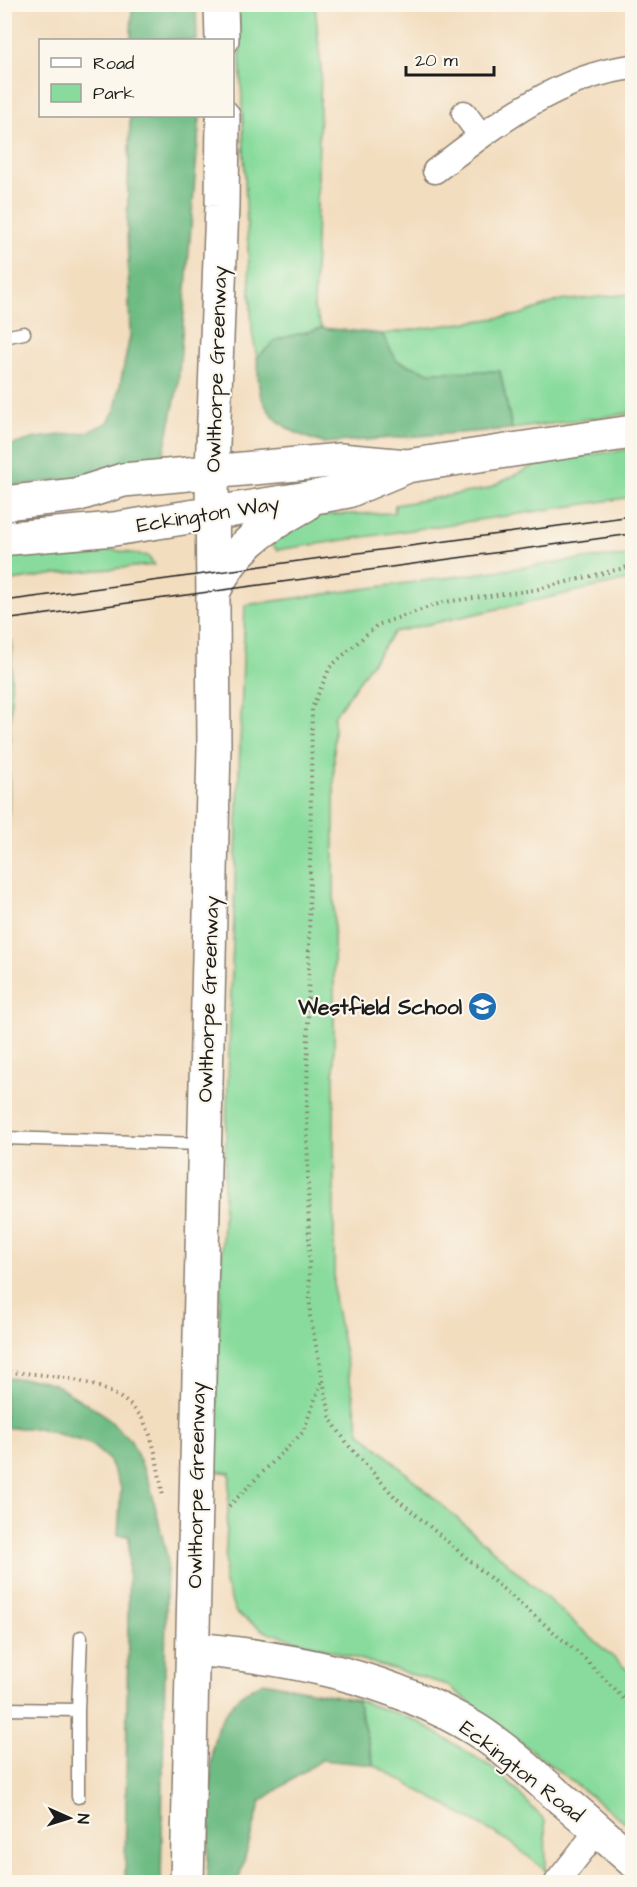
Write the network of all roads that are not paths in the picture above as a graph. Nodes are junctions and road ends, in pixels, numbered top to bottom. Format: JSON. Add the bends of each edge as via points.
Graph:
{"nodes":[{"id":1,"x":221,"y":4,"type":"edge"},
{"id":2,"x":222,"y":39,"type":"edge"},
{"id":3,"x":633,"y":67,"type":"edge"},
{"id":4,"x":464,"y":113,"type":"dead end"},
{"id":5,"x":223,"y":117,"type":"edge"},
{"id":6,"x":481,"y":136,"type":"junction"},
{"id":7,"x":435,"y":171,"type":"dead end"},
{"id":8,"x":24,"y":333,"type":"dead end"},
{"id":9,"x":4,"y":337,"type":"edge"},
{"id":10,"x":633,"y":432,"type":"edge"},
{"id":11,"x":407,"y":466,"type":"junction"},
{"id":12,"x":212,"y":471,"type":"junction"},
{"id":13,"x":76,"y":495,"type":"junction"},
{"id":14,"x":321,"y":496,"type":"junction"},
{"id":15,"x":4,"y":505,"type":"edge"},
{"id":16,"x":199,"y":516,"type":"junction"},
{"id":17,"x":4,"y":537,"type":"edge"},
{"id":18,"x":213,"y":593,"type":"junction"},
{"id":19,"x":4,"y":1138,"type":"edge"},
{"id":20,"x":203,"y":1144,"type":"junction"},
{"id":21,"x":81,"y":1636,"type":"dead end"},
{"id":22,"x":194,"y":1649,"type":"junction"},
{"id":23,"x":4,"y":1709,"type":"edge"},
{"id":24,"x":78,"y":1710,"type":"junction"},
{"id":25,"x":78,"y":1797,"type":"dead end"},
{"id":26,"x":598,"y":1830,"type":"junction"},
{"id":27,"x":633,"y":1860,"type":"edge"},
{"id":28,"x":187,"y":1882,"type":"edge"},
{"id":29,"x":557,"y":1882,"type":"edge"}],
"edges":[{"from":1,"to":2,"type":"street"},
{"from":3,"to":6,"type":"street","via":[[570,82]]},
{"from":4,"to":6,"type":"street"},
{"from":5,"to":12,"type":"street","name":"Owlthorpe Greenway"},
{"from":6,"to":7,"type":"street"},
{"from":8,"to":9,"type":"lane"},
{"from":10,"to":11,"type":"street","name":"Eckington Way"},
{"from":11,"to":12,"type":"street","name":"Eckington Way","via":[[340,460]]},
{"from":11,"to":14,"type":"street","name":"Eckington Way","via":[[348,491]]},
{"from":12,"to":13,"type":"street","name":"Eckington Way","via":[[123,480]]},
{"from":12,"to":16,"type":"street","name":"Owlthorpe Greenway"},
{"from":13,"to":15,"type":"street","name":"Eckington Way"},
{"from":13,"to":16,"type":"street","via":[[120,496]]},
{"from":14,"to":16,"type":"street","name":"Eckington Way"},
{"from":14,"to":18,"type":"street","via":[[254,538],[222,572]]},
{"from":16,"to":17,"type":"street","name":"Eckington Way","via":[[114,529]]},
{"from":16,"to":18,"type":"street","name":"Owlthorpe Greenway","via":[[203,534],[212,548]]},
{"from":18,"to":20,"type":"street","name":"Owlthorpe Greenway","via":[[214,747]]},
{"from":19,"to":20,"type":"lane"},
{"from":20,"to":22,"type":"street","name":"Owlthorpe Greenway"},
{"from":21,"to":24,"type":"lane"},
{"from":22,"to":26,"type":"street","name":"Eckington Road","via":[[254,1654],[322,1667],[381,1684],[433,1707],[476,1730]]},
{"from":22,"to":28,"type":"street","name":"Owlthorpe Greenway"},
{"from":23,"to":24,"type":"lane"},
{"from":24,"to":25,"type":"lane"},
{"from":26,"to":27,"type":"street","name":"Eckington Road"},
{"from":26,"to":29,"type":"street"}]}
